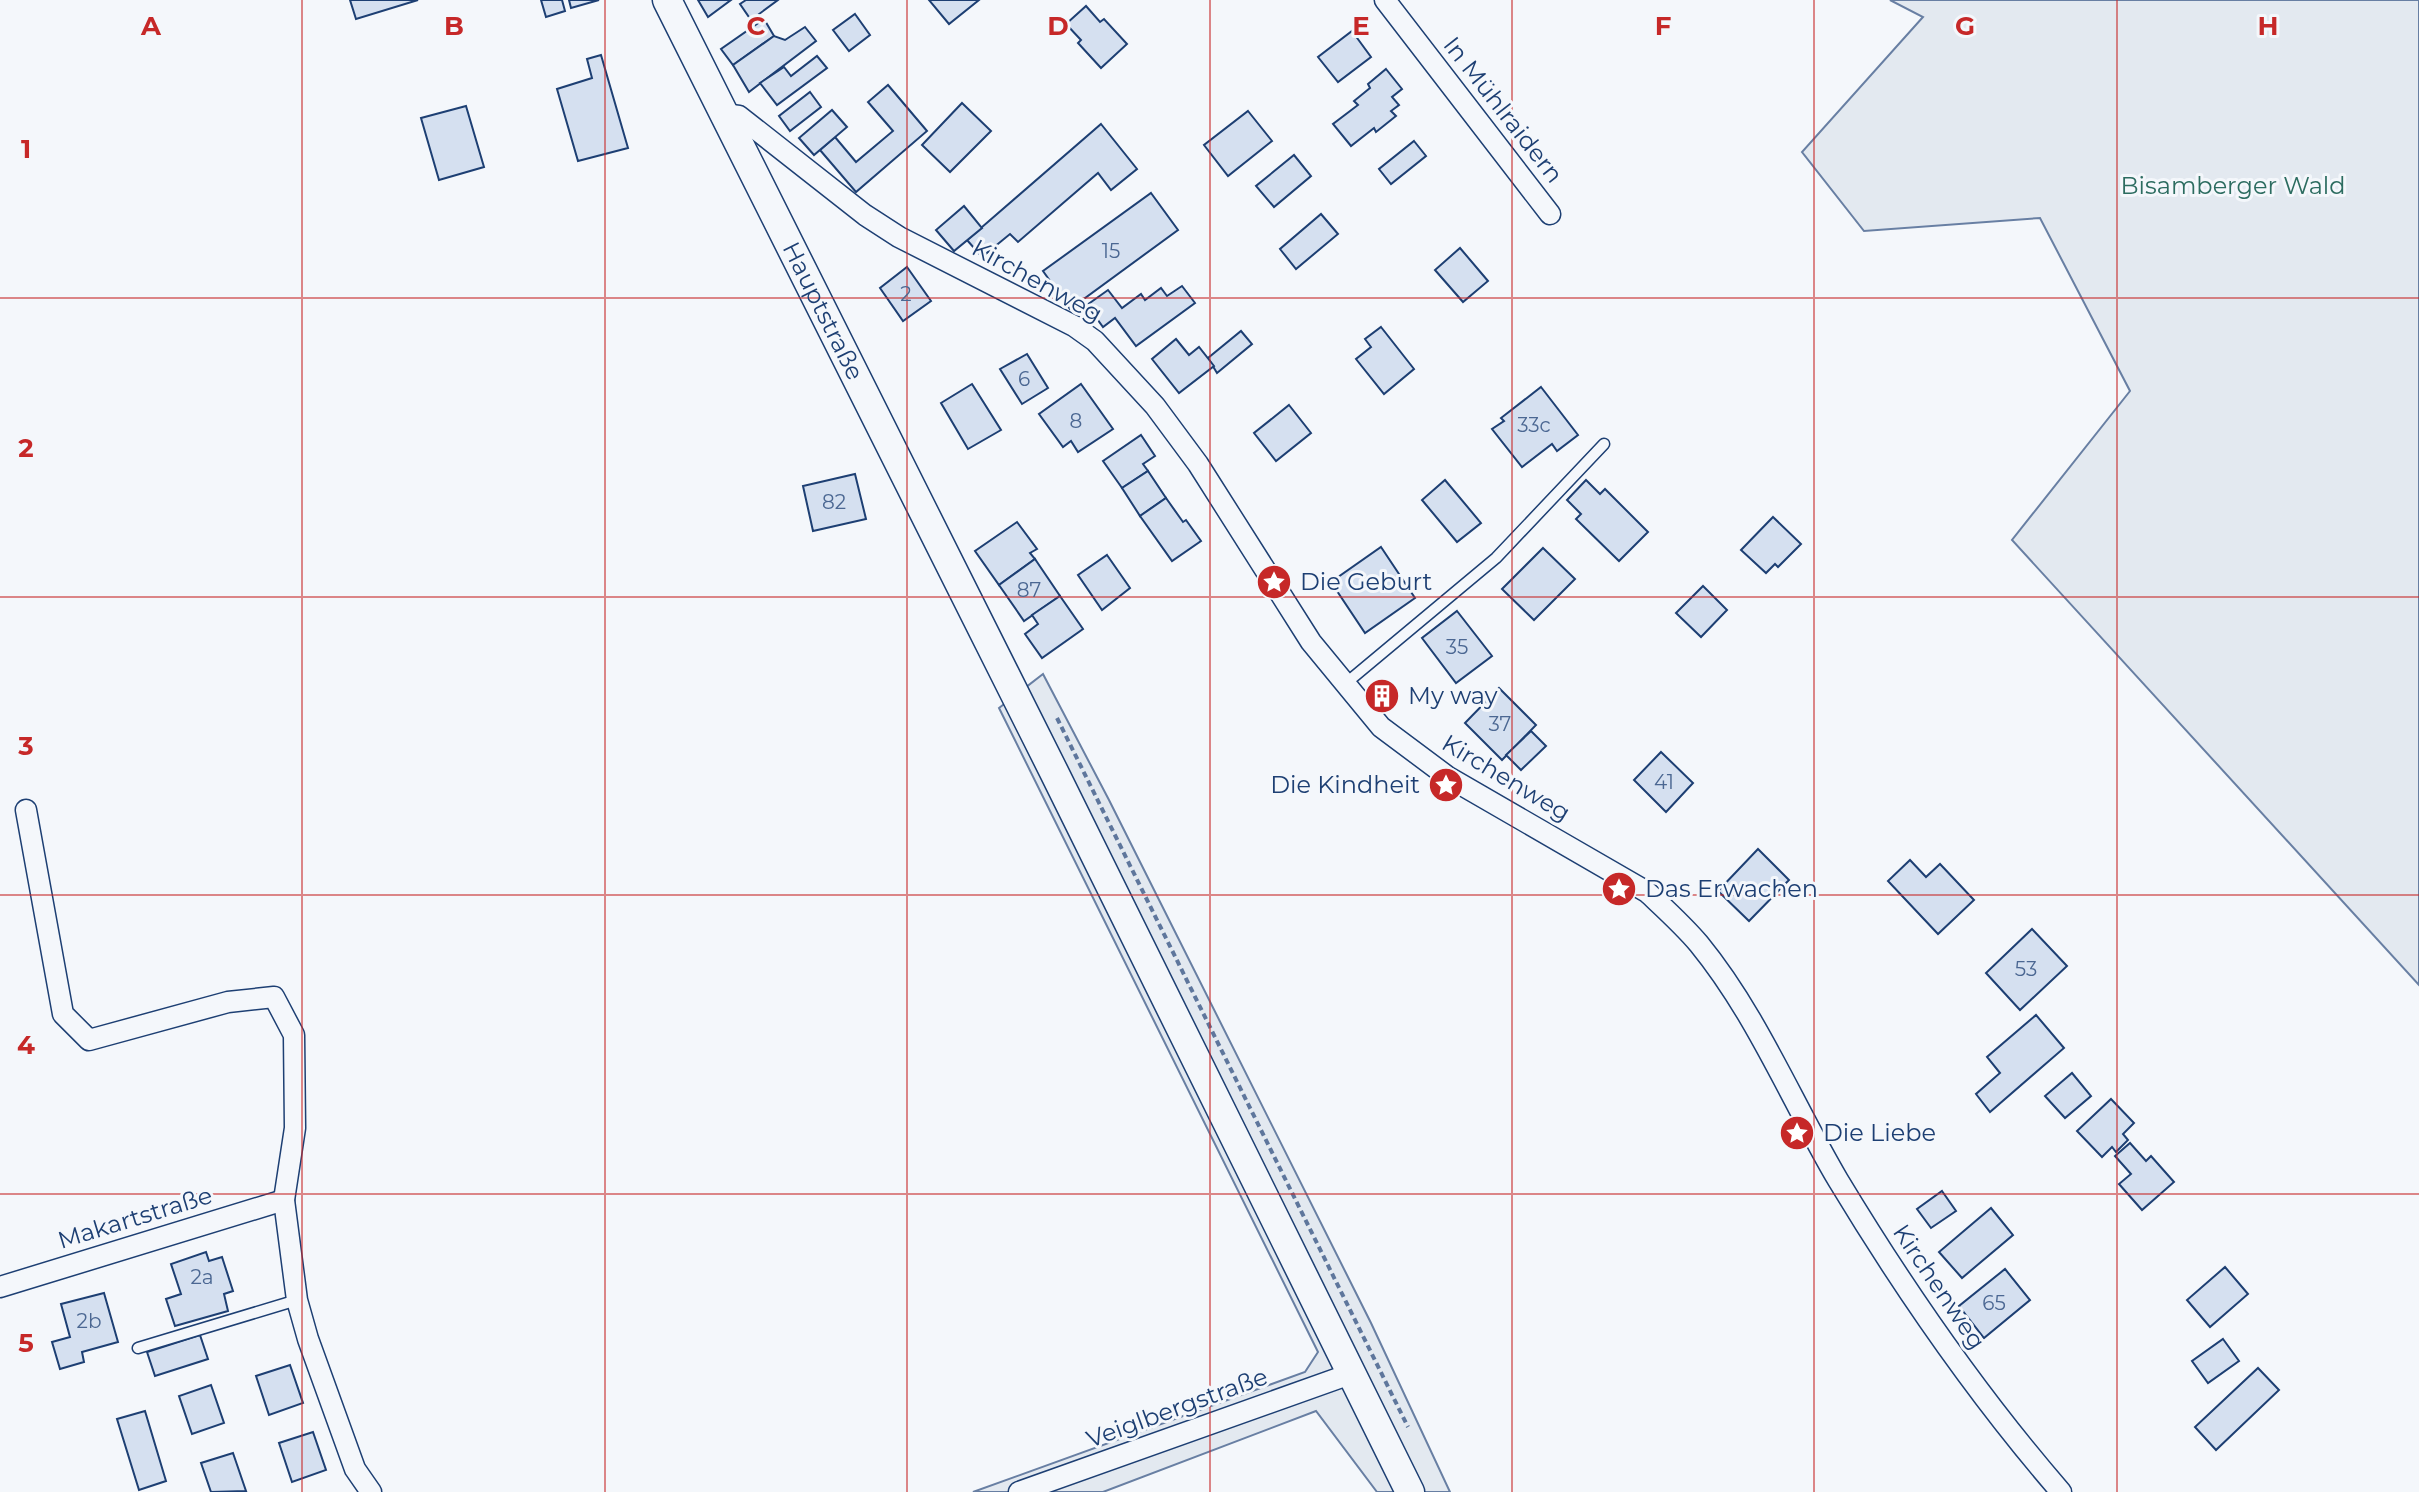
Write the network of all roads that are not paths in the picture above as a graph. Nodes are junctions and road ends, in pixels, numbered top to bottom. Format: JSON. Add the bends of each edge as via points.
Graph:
{"nodes":[{"id":1,"x":667,"y":0,"type":"edge"},
{"id":2,"x":1385,"y":0,"type":"edge"},
{"id":3,"x":723,"y":114,"type":"junction"},
{"id":4,"x":1550,"y":214,"type":"dead end"},
{"id":5,"x":1604,"y":444,"type":"dead end"},
{"id":6,"x":1343,"y":685,"type":"junction"},
{"id":7,"x":26,"y":810,"type":"dead end"},
{"id":8,"x":284,"y":1200,"type":"junction"},
{"id":9,"x":0,"y":1287,"type":"edge"},
{"id":10,"x":297,"y":1300,"type":"junction"},
{"id":11,"x":138,"y":1348,"type":"dead end"},
{"id":12,"x":1353,"y":1373,"type":"junction"},
{"id":13,"x":371,"y":1492,"type":"edge"},
{"id":14,"x":1019,"y":1492,"type":"edge"},
{"id":15,"x":1410,"y":1492,"type":"edge"},
{"id":16,"x":2061,"y":1492,"type":"edge"}],
"edges":[{"from":1,"to":3,"type":"main road","name":"Hauptstraße"},
{"from":2,"to":4,"type":"street","name":"In Mühlraidern"},
{"from":3,"to":6,"type":"street","name":"Kirchenweg","via":[[739,116],[899,237],[1095,341],[1155,406],[1198,464]]},
{"from":3,"to":12,"type":"main road","name":"Hauptstraße"},
{"from":5,"to":6,"type":"lane","via":[[1496,558]]},
{"from":6,"to":16,"type":"street","name":"Kirchenweg","via":[[1402,745],[1647,892],[1698,943],[1747,1016],[1837,1178],[1924,1317]]},
{"from":7,"to":8,"type":"street","via":[[63,1014],[89,1040],[228,1002],[274,997],[294,1035],[295,1128]]},
{"from":8,"to":9,"type":"street","name":"Makartstraße"},
{"from":8,"to":10,"type":"street"},
{"from":10,"to":11,"type":"lane"},
{"from":10,"to":13,"type":"street","via":[[355,1469]]},
{"from":12,"to":14,"type":"street","name":"Veiglbergstraße"},
{"from":12,"to":15,"type":"main road","name":"Hauptstraße"}]}
